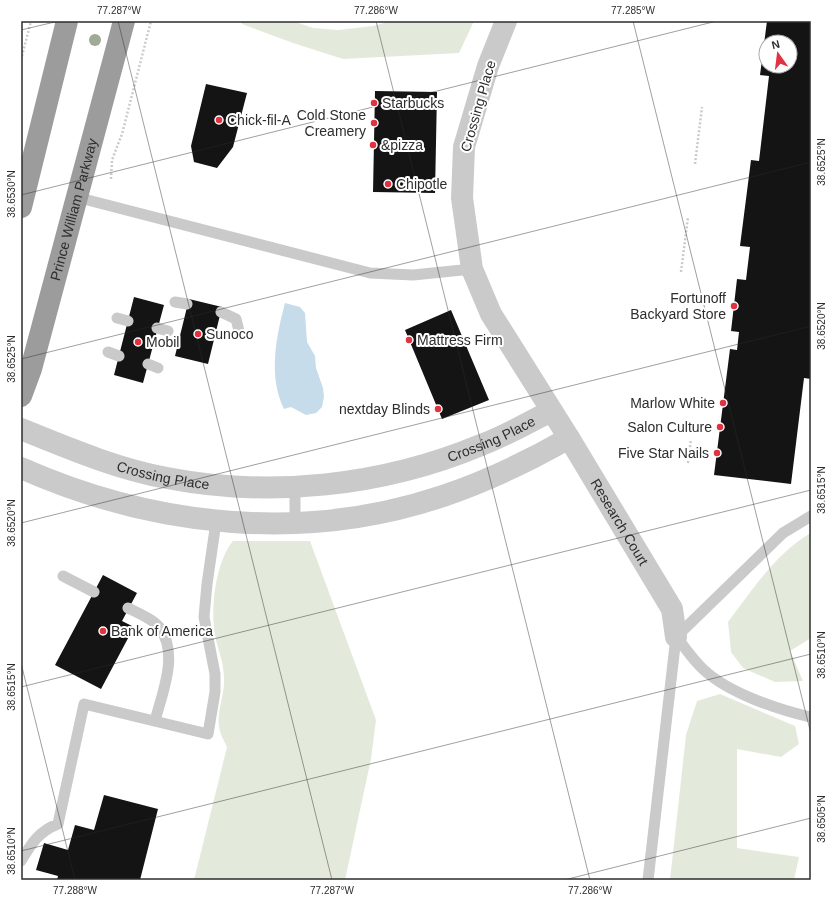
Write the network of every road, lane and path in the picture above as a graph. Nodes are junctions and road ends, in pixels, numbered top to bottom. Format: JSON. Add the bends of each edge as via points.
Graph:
{"nodes":[{"id":1,"x":31,"y":21,"type":"edge"},
{"id":2,"x":67,"y":21,"type":"edge"},
{"id":3,"x":124,"y":21,"type":"edge"},
{"id":4,"x":151,"y":21,"type":"edge"},
{"id":5,"x":506,"y":21,"type":"edge"},
{"id":6,"x":21,"y":60,"type":"edge"},
{"id":7,"x":702,"y":107,"type":"dead end"},
{"id":8,"x":28,"y":149,"type":"edge"},
{"id":9,"x":694,"y":164,"type":"dead end"},
{"id":10,"x":111,"y":179,"type":"dead end"},
{"id":11,"x":76,"y":197,"type":"junction"},
{"id":12,"x":21,"y":207,"type":"edge"},
{"id":13,"x":688,"y":218,"type":"dead end"},
{"id":14,"x":472,"y":269,"type":"junction"},
{"id":15,"x":681,"y":272,"type":"dead end"},
{"id":16,"x":175,"y":302,"type":"dead end"},
{"id":17,"x":187,"y":304,"type":"dead end"},
{"id":18,"x":221,"y":312,"type":"dead end"},
{"id":19,"x":117,"y":318,"type":"dead end"},
{"id":20,"x":128,"y":321,"type":"dead end"},
{"id":21,"x":239,"y":331,"type":"dead end"},
{"id":22,"x":108,"y":352,"type":"dead end"},
{"id":23,"x":119,"y":356,"type":"dead end"},
{"id":24,"x":21,"y":396,"type":"edge"},
{"id":25,"x":551,"y":411,"type":"junction"},
{"id":26,"x":21,"y":429,"type":"edge"},
{"id":27,"x":569,"y":438,"type":"junction"},
{"id":28,"x":691,"y":439,"type":"dead end"},
{"id":29,"x":688,"y":463,"type":"dead end"},
{"id":30,"x":21,"y":468,"type":"edge"},
{"id":31,"x":295,"y":487,"type":"junction"},
{"id":32,"x":811,"y":516,"type":"edge"},
{"id":33,"x":216,"y":522,"type":"junction"},
{"id":34,"x":295,"y":523,"type":"junction"},
{"id":35,"x":63,"y":576,"type":"dead end"},
{"id":36,"x":94,"y":592,"type":"dead end"},
{"id":37,"x":128,"y":608,"type":"dead end"},
{"id":38,"x":676,"y":637,"type":"junction"},
{"id":39,"x":810,"y":717,"type":"dead end"},
{"id":40,"x":155,"y":721,"type":"junction"},
{"id":41,"x":21,"y":861,"type":"edge"},
{"id":42,"x":648,"y":880,"type":"edge"}],
"edges":[{"from":1,"to":6,"type":"path"},
{"from":2,"to":8,"type":"highway"},
{"from":3,"to":11,"type":"highway","name":"Prince William Parkway"},
{"from":4,"to":10,"type":"path","via":[[125,123],[112,160]]},
{"from":5,"to":14,"type":"street","name":"Crossing Place","via":[[488,66],[464,147],[462,198]]},
{"from":7,"to":9,"type":"path"},
{"from":8,"to":12,"type":"highway"},
{"from":11,"to":14,"type":"lane","via":[[370,273],[413,275]]},
{"from":11,"to":24,"type":"highway","name":"Prince William Parkway","via":[[31,369]]},
{"from":13,"to":15,"type":"path"},
{"from":14,"to":25,"type":"street","name":"Crossing Place","via":[[491,314]]},
{"from":16,"to":17,"type":"lane"},
{"from":18,"to":21,"type":"lane","via":[[236,319]]},
{"from":19,"to":20,"type":"lane"},
{"from":22,"to":23,"type":"lane"},
{"from":25,"to":27,"type":"street","name":"Research Court"},
{"from":25,"to":31,"type":"street","name":"Crossing Place","via":[[481,445],[422,466],[353,481]]},
{"from":26,"to":31,"type":"street","name":"Crossing Place","via":[[111,463],[168,478],[236,486]]},
{"from":27,"to":34,"type":"street","via":[[523,464],[442,496],[355,517]]},
{"from":27,"to":38,"type":"street","name":"Research Court","via":[[672,609]]},
{"from":28,"to":29,"type":"path"},
{"from":30,"to":33,"type":"street","via":[[115,502]]},
{"from":31,"to":34,"type":"lane"},
{"from":32,"to":38,"type":"lane","via":[[782,533]]},
{"from":33,"to":34,"type":"street"},
{"from":33,"to":40,"type":"lane","via":[[204,617],[215,674],[215,692],[208,734]]},
{"from":35,"to":36,"type":"lane"},
{"from":37,"to":40,"type":"lane","via":[[160,627],[169,652],[168,668]]},
{"from":38,"to":39,"type":"lane","via":[[703,670],[726,686]]},
{"from":38,"to":42,"type":"lane"},
{"from":40,"to":41,"type":"lane","via":[[84,704],[58,824],[41,832]]}]}
